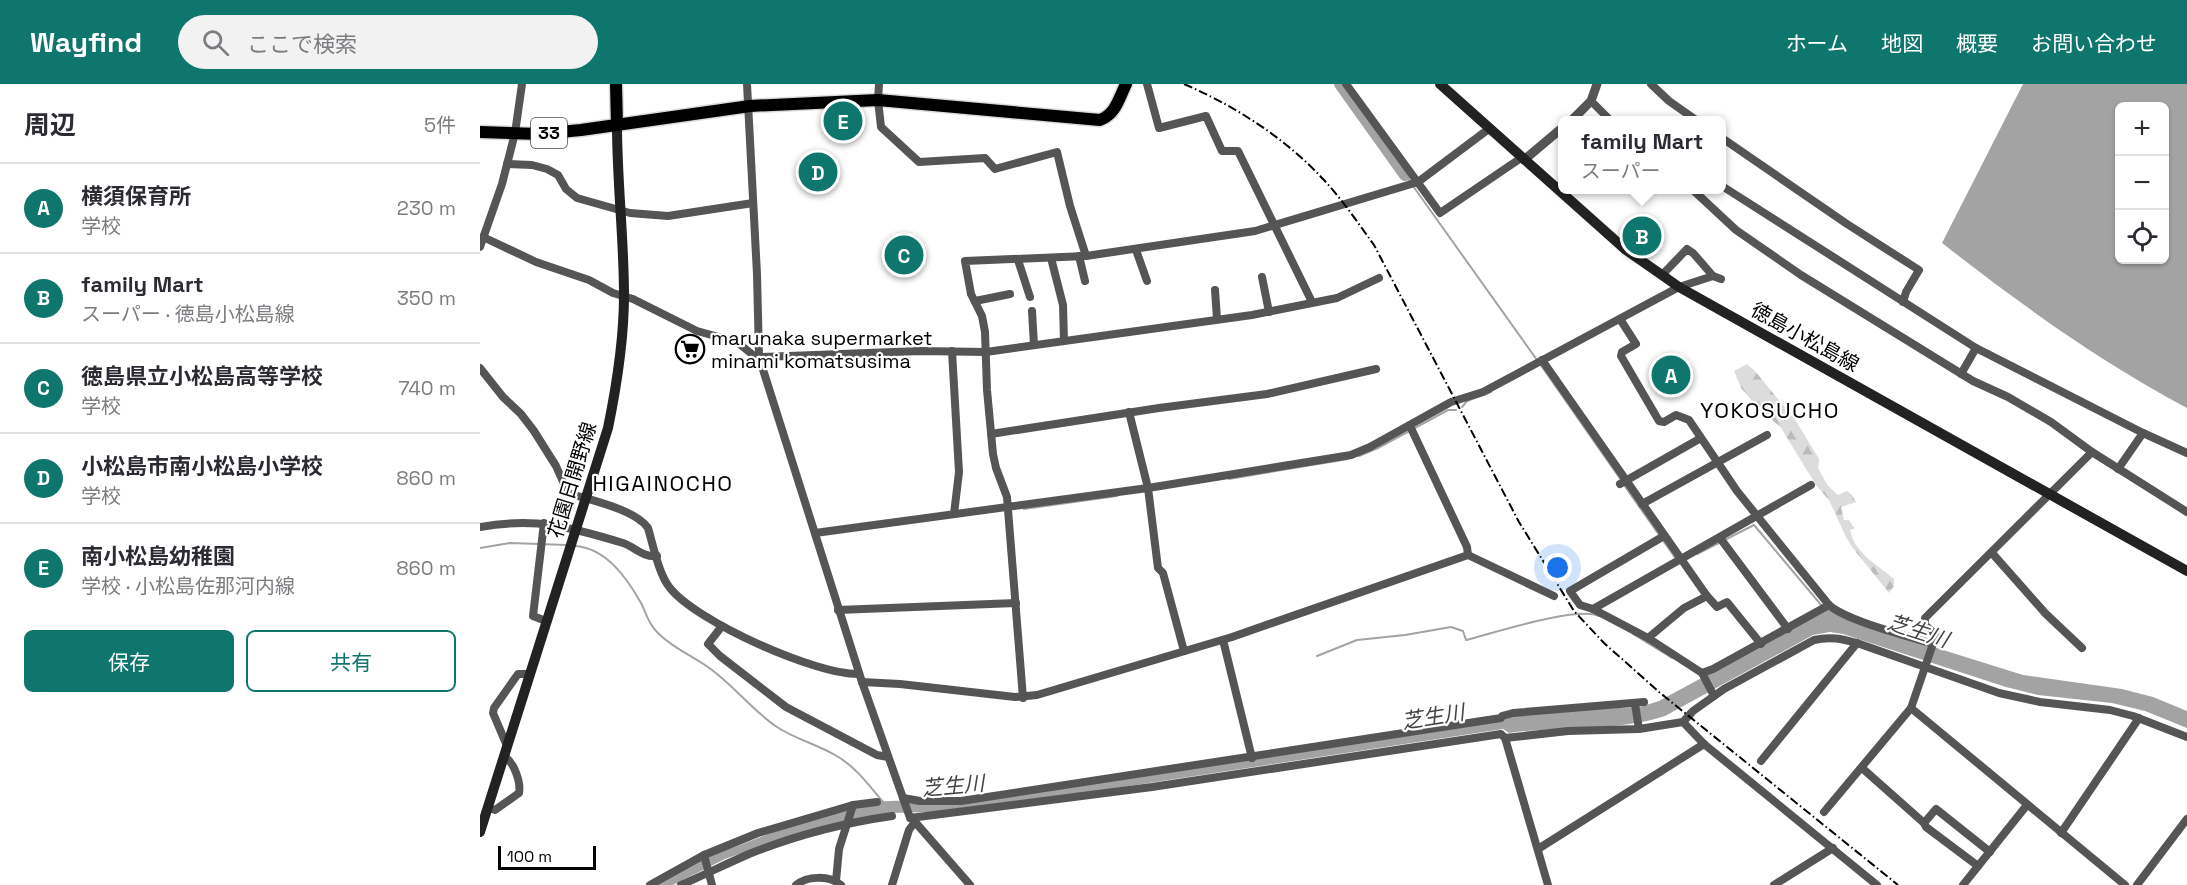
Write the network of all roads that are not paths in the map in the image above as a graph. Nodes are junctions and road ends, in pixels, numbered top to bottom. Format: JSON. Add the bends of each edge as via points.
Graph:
{"nodes":[{"id":1,"x":522,"y":84,"type":"edge"},
{"id":2,"x":616,"y":84,"type":"edge"},
{"id":3,"x":747,"y":84,"type":"edge"},
{"id":4,"x":879,"y":84,"type":"edge"},
{"id":5,"x":1126,"y":84,"type":"edge"},
{"id":6,"x":1147,"y":84,"type":"edge"},
{"id":7,"x":1346,"y":84,"type":"edge"},
{"id":8,"x":1440,"y":84,"type":"edge"},
{"id":9,"x":1597,"y":84,"type":"edge"},
{"id":10,"x":1651,"y":84,"type":"edge"},
{"id":11,"x":878,"y":100,"type":"junction"},
{"id":12,"x":1591,"y":101,"type":"junction"},
{"id":13,"x":750,"y":106,"type":"junction"},
{"id":14,"x":1576,"y":116,"type":"edge"},
{"id":15,"x":1606,"y":116,"type":"edge"},
{"id":16,"x":1690,"y":116,"type":"edge"},
{"id":17,"x":617,"y":125,"type":"junction"},
{"id":18,"x":1490,"y":128,"type":"junction"},
{"id":19,"x":480,"y":132,"type":"edge"},
{"id":20,"x":1558,"y":132,"type":"edge"},
{"id":21,"x":515,"y":133,"type":"junction"},
{"id":22,"x":1726,"y":141,"type":"edge"},
{"id":23,"x":1523,"y":159,"type":"junction"},
{"id":24,"x":507,"y":164,"type":"junction"},
{"id":25,"x":1413,"y":183,"type":"junction"},
{"id":26,"x":1726,"y":189,"type":"edge"},
{"id":27,"x":1558,"y":190,"type":"edge"},
{"id":28,"x":1563,"y":194,"type":"edge"},
{"id":29,"x":1698,"y":194,"type":"edge"},
{"id":30,"x":753,"y":203,"type":"junction"},
{"id":31,"x":620,"y":211,"type":"junction"},
{"id":32,"x":1275,"y":226,"type":"junction"},
{"id":33,"x":481,"y":241,"type":"edge"},
{"id":34,"x":1136,"y":249,"type":"junction"},
{"id":35,"x":1083,"y":256,"type":"junction"},
{"id":36,"x":1051,"y":258,"type":"junction"},
{"id":37,"x":1018,"y":260,"type":"junction"},
{"id":38,"x":1662,"y":275,"type":"junction"},
{"id":39,"x":1262,"y":277,"type":"dead end"},
{"id":40,"x":1379,"y":278,"type":"dead end"},
{"id":41,"x":1085,"y":281,"type":"dead end"},
{"id":42,"x":1147,"y":281,"type":"dead end"},
{"id":43,"x":1679,"y":287,"type":"junction"},
{"id":44,"x":1215,"y":290,"type":"dead end"},
{"id":45,"x":1010,"y":294,"type":"dead end"},
{"id":46,"x":624,"y":296,"type":"junction"},
{"id":47,"x":1030,"y":297,"type":"dead end"},
{"id":48,"x":975,"y":301,"type":"junction"},
{"id":49,"x":1312,"y":302,"type":"junction"},
{"id":50,"x":1903,"y":302,"type":"junction"},
{"id":51,"x":1032,"y":311,"type":"dead end"},
{"id":52,"x":1269,"y":312,"type":"junction"},
{"id":53,"x":1217,"y":319,"type":"junction"},
{"id":54,"x":1620,"y":319,"type":"junction"},
{"id":55,"x":1064,"y":341,"type":"junction"},
{"id":56,"x":1034,"y":345,"type":"junction"},
{"id":57,"x":1976,"y":348,"type":"junction"},
{"id":58,"x":952,"y":351,"type":"junction"},
{"id":59,"x":986,"y":352,"type":"junction"},
{"id":60,"x":759,"y":357,"type":"junction"},
{"id":61,"x":1540,"y":362,"type":"junction"},
{"id":62,"x":480,"y":368,"type":"edge"},
{"id":63,"x":1376,"y":369,"type":"dead end"},
{"id":64,"x":1961,"y":374,"type":"junction"},
{"id":65,"x":1129,"y":412,"type":"junction"},
{"id":66,"x":1411,"y":428,"type":"junction"},
{"id":67,"x":2143,"y":433,"type":"junction"},
{"id":68,"x":991,"y":434,"type":"junction"},
{"id":69,"x":1767,"y":435,"type":"dead end"},
{"id":70,"x":1701,"y":438,"type":"junction"},
{"id":71,"x":2092,"y":452,"type":"junction"},
{"id":72,"x":2187,"y":453,"type":"edge"},
{"id":73,"x":1718,"y":462,"type":"junction"},
{"id":74,"x":2118,"y":469,"type":"junction"},
{"id":75,"x":1623,"y":482,"type":"junction"},
{"id":76,"x":1811,"y":485,"type":"dead end"},
{"id":77,"x":1148,"y":490,"type":"junction"},
{"id":78,"x":2050,"y":494,"type":"junction"},
{"id":79,"x":586,"y":499,"type":"junction"},
{"id":80,"x":1642,"y":507,"type":"junction"},
{"id":81,"x":1008,"y":508,"type":"junction"},
{"id":82,"x":2187,"y":512,"type":"edge"},
{"id":83,"x":954,"y":514,"type":"junction"},
{"id":84,"x":1757,"y":517,"type":"junction"},
{"id":85,"x":544,"y":523,"type":"junction"},
{"id":86,"x":480,"y":527,"type":"edge"},
{"id":87,"x":576,"y":529,"type":"junction"},
{"id":88,"x":815,"y":533,"type":"junction"},
{"id":89,"x":1662,"y":537,"type":"junction"},
{"id":90,"x":1721,"y":540,"type":"junction"},
{"id":91,"x":1992,"y":553,"type":"junction"},
{"id":92,"x":1468,"y":555,"type":"junction"},
{"id":93,"x":657,"y":556,"type":"junction"},
{"id":94,"x":1681,"y":562,"type":"junction"},
{"id":95,"x":2187,"y":571,"type":"edge"},
{"id":96,"x":1554,"y":596,"type":"dead end"},
{"id":97,"x":1707,"y":596,"type":"junction"},
{"id":98,"x":1016,"y":603,"type":"junction"},
{"id":99,"x":1826,"y":608,"type":"junction"},
{"id":100,"x":1593,"y":609,"type":"junction"},
{"id":101,"x":838,"y":610,"type":"junction"},
{"id":102,"x":546,"y":621,"type":"junction"},
{"id":103,"x":722,"y":626,"type":"junction"},
{"id":104,"x":1788,"y":629,"type":"junction"},
{"id":105,"x":1648,"y":638,"type":"junction"},
{"id":106,"x":1223,"y":640,"type":"junction"},
{"id":107,"x":1857,"y":643,"type":"junction"},
{"id":108,"x":1761,"y":644,"type":"junction"},
{"id":109,"x":1933,"y":645,"type":"junction"},
{"id":110,"x":2082,"y":648,"type":"dead end"},
{"id":111,"x":1184,"y":651,"type":"junction"},
{"id":112,"x":1927,"y":665,"type":"junction"},
{"id":113,"x":530,"y":674,"type":"junction"},
{"id":114,"x":859,"y":674,"type":"junction"},
{"id":115,"x":1703,"y":674,"type":"junction"},
{"id":116,"x":862,"y":682,"type":"junction"},
{"id":117,"x":1714,"y":695,"type":"junction"},
{"id":118,"x":1023,"y":698,"type":"junction"},
{"id":119,"x":1911,"y":708,"type":"junction"},
{"id":120,"x":2139,"y":718,"type":"junction"},
{"id":121,"x":1683,"y":722,"type":"junction"},
{"id":122,"x":1639,"y":728,"type":"junction"},
{"id":123,"x":2187,"y":737,"type":"edge"},
{"id":124,"x":1505,"y":738,"type":"junction"},
{"id":125,"x":1704,"y":744,"type":"junction"},
{"id":126,"x":506,"y":751,"type":"junction"},
{"id":127,"x":888,"y":757,"type":"junction"},
{"id":128,"x":1252,"y":758,"type":"junction"},
{"id":129,"x":1761,"y":761,"type":"dead end"},
{"id":130,"x":1862,"y":768,"type":"junction"},
{"id":131,"x":904,"y":799,"type":"junction"},
{"id":132,"x":877,"y":802,"type":"dead end"},
{"id":133,"x":2027,"y":805,"type":"junction"},
{"id":134,"x":853,"y":806,"type":"junction"},
{"id":135,"x":488,"y":808,"type":"junction"},
{"id":136,"x":1824,"y":812,"type":"dead end"},
{"id":137,"x":892,"y":816,"type":"dead end"},
{"id":138,"x":2187,"y":819,"type":"edge"},
{"id":139,"x":911,"y":822,"type":"junction"},
{"id":140,"x":1924,"y":823,"type":"junction"},
{"id":141,"x":848,"y":824,"type":"junction"},
{"id":142,"x":480,"y":830,"type":"edge"},
{"id":143,"x":2061,"y":832,"type":"junction"},
{"id":144,"x":1833,"y":848,"type":"junction"},
{"id":145,"x":1538,"y":849,"type":"junction"},
{"id":146,"x":1990,"y":852,"type":"junction"},
{"id":147,"x":704,"y":856,"type":"junction"},
{"id":148,"x":1978,"y":866,"type":"junction"},
{"id":149,"x":708,"y":872,"type":"junction"},
{"id":150,"x":838,"y":883,"type":"edge"},
{"id":151,"x":650,"y":885,"type":"edge"},
{"id":152,"x":681,"y":885,"type":"edge"},
{"id":153,"x":712,"y":885,"type":"edge"},
{"id":154,"x":796,"y":885,"type":"edge"},
{"id":155,"x":892,"y":885,"type":"edge"},
{"id":156,"x":970,"y":885,"type":"edge"},
{"id":157,"x":1548,"y":885,"type":"edge"},
{"id":158,"x":1774,"y":885,"type":"edge"},
{"id":159,"x":1877,"y":885,"type":"edge"},
{"id":160,"x":1963,"y":885,"type":"edge"},
{"id":161,"x":2125,"y":885,"type":"edge"},
{"id":162,"x":2137,"y":885,"type":"edge"}],
"edges":[{"from":1,"to":21,"type":"street"},
{"from":2,"to":17,"type":"main road"},
{"from":3,"to":13,"type":"street"},
{"from":4,"to":11,"type":"street"},
{"from":5,"to":11,"type":"main road","number":"33","via":[[1114,111],[1108,117],[1091,121]]},
{"from":6,"to":32,"type":"street","via":[[1159,128],[1202,116],[1209,118],[1222,151],[1238,151]]},
{"from":7,"to":25,"type":"street"},
{"from":8,"to":18,"type":"main road","name":"徳島小松島線"},
{"from":9,"to":12,"type":"street"},
{"from":10,"to":16,"type":"street"},
{"from":11,"to":13,"type":"main road","number":"33"},
{"from":11,"to":35,"type":"street","via":[[881,127],[919,162],[985,158],[995,169],[1057,152]]},
{"from":12,"to":14,"type":"street"},
{"from":12,"to":15,"type":"street"},
{"from":13,"to":17,"type":"main road","number":"33"},
{"from":13,"to":30,"type":"street"},
{"from":17,"to":21,"type":"main road","number":"33"},
{"from":17,"to":31,"type":"main road","name":"花園日開野線"},
{"from":18,"to":23,"type":"main road","name":"徳島小松島線"},
{"from":18,"to":25,"type":"street"},
{"from":19,"to":21,"type":"main road","number":"33"},
{"from":20,"to":23,"type":"street"},
{"from":21,"to":24,"type":"street"},
{"from":22,"to":50,"type":"street","via":[[1919,270]]},
{"from":23,"to":25,"type":"street","via":[[1440,213]]},
{"from":23,"to":27,"type":"main road","name":"徳島小松島線"},
{"from":24,"to":31,"type":"street","via":[[547,169],[558,175],[577,198]]},
{"from":24,"to":33,"type":"street"},
{"from":25,"to":32,"type":"street"},
{"from":26,"to":50,"type":"street"},
{"from":28,"to":38,"type":"main road","name":"徳島小松島線","via":[[1626,250]]},
{"from":29,"to":64,"type":"street","via":[[1736,230],[1801,275]]},
{"from":30,"to":31,"type":"street","via":[[668,216]]},
{"from":30,"to":60,"type":"street"},
{"from":31,"to":46,"type":"main road","name":"花園日開野線"},
{"from":32,"to":34,"type":"street"},
{"from":32,"to":49,"type":"street"},
{"from":33,"to":46,"type":"street"},
{"from":34,"to":35,"type":"street"},
{"from":34,"to":42,"type":"street"},
{"from":35,"to":36,"type":"street"},
{"from":35,"to":41,"type":"street"},
{"from":36,"to":37,"type":"street"},
{"from":36,"to":55,"type":"street","via":[[1063,305]]},
{"from":37,"to":47,"type":"street"},
{"from":37,"to":48,"type":"street","via":[[965,261]]},
{"from":38,"to":43,"type":"main road","name":"徳島小松島線"},
{"from":38,"to":43,"type":"street","via":[[1687,249],[1717,278]]},
{"from":39,"to":52,"type":"street"},
{"from":40,"to":49,"type":"street","via":[[1337,298]]},
{"from":43,"to":54,"type":"street"},
{"from":43,"to":78,"type":"main road","name":"徳島小松島線"},
{"from":44,"to":53,"type":"street"},
{"from":45,"to":48,"type":"street"},
{"from":46,"to":60,"type":"street","via":[[697,331],[737,342]]},
{"from":46,"to":79,"type":"main road","name":"花園日開野線","via":[[618,382]]},
{"from":48,"to":59,"type":"street","via":[[982,316]]},
{"from":49,"to":52,"type":"street"},
{"from":50,"to":57,"type":"street"},
{"from":51,"to":56,"type":"street"},
{"from":52,"to":53,"type":"street"},
{"from":53,"to":55,"type":"street"},
{"from":54,"to":61,"type":"street"},
{"from":54,"to":70,"type":"street","via":[[1636,344],[1621,356],[1659,421],[1684,416]]},
{"from":55,"to":56,"type":"street"},
{"from":56,"to":59,"type":"street"},
{"from":57,"to":64,"type":"street"},
{"from":57,"to":67,"type":"street"},
{"from":58,"to":59,"type":"street"},
{"from":58,"to":60,"type":"street"},
{"from":58,"to":83,"type":"street","via":[[959,472]]},
{"from":59,"to":68,"type":"street"},
{"from":60,"to":88,"type":"street"},
{"from":61,"to":66,"type":"street","via":[[1483,392],[1451,402]]},
{"from":61,"to":75,"type":"street"},
{"from":62,"to":79,"type":"street","via":[[534,431],[556,466],[565,490]]},
{"from":63,"to":65,"type":"street","via":[[1267,394]]},
{"from":64,"to":71,"type":"street","via":[[2050,422]]},
{"from":65,"to":68,"type":"street"},
{"from":65,"to":77,"type":"street"},
{"from":66,"to":77,"type":"street","via":[[1351,455]]},
{"from":66,"to":92,"type":"street"},
{"from":67,"to":72,"type":"street"},
{"from":67,"to":74,"type":"street"},
{"from":68,"to":81,"type":"street"},
{"from":69,"to":73,"type":"street"},
{"from":70,"to":73,"type":"street"},
{"from":70,"to":75,"type":"street"},
{"from":71,"to":74,"type":"street"},
{"from":71,"to":78,"type":"street"},
{"from":73,"to":80,"type":"street"},
{"from":73,"to":84,"type":"street"},
{"from":74,"to":82,"type":"street"},
{"from":75,"to":80,"type":"street"},
{"from":76,"to":84,"type":"street"},
{"from":77,"to":81,"type":"street"},
{"from":77,"to":111,"type":"street","via":[[1158,568],[1163,573]]},
{"from":78,"to":91,"type":"street"},
{"from":78,"to":95,"type":"main road","name":"徳島小松島線"},
{"from":79,"to":87,"type":"main road","name":"花園日開野線"},
{"from":79,"to":93,"type":"street","via":[[625,511],[644,522]]},
{"from":80,"to":89,"type":"street"},
{"from":81,"to":83,"type":"street"},
{"from":81,"to":98,"type":"street"},
{"from":83,"to":88,"type":"street"},
{"from":84,"to":90,"type":"street"},
{"from":84,"to":99,"type":"street"},
{"from":85,"to":86,"type":"street"},
{"from":85,"to":87,"type":"street"},
{"from":85,"to":102,"type":"street","via":[[533,616]]},
{"from":87,"to":93,"type":"street"},
{"from":87,"to":102,"type":"main road","name":"花園日開野線"},
{"from":88,"to":101,"type":"street"},
{"from":89,"to":94,"type":"street"},
{"from":89,"to":100,"type":"street","via":[[1569,591],[1580,605]]},
{"from":90,"to":94,"type":"street"},
{"from":90,"to":104,"type":"street"},
{"from":91,"to":109,"type":"street","via":[[1925,618],[1925,625],[1936,635]]},
{"from":91,"to":110,"type":"street"},
{"from":92,"to":96,"type":"street"},
{"from":92,"to":106,"type":"street"},
{"from":93,"to":103,"type":"street","via":[[669,587]]},
{"from":94,"to":97,"type":"street"},
{"from":94,"to":100,"type":"street"},
{"from":97,"to":105,"type":"street","via":[[1684,608]]},
{"from":97,"to":108,"type":"street","via":[[1717,607],[1727,602]]},
{"from":98,"to":101,"type":"street"},
{"from":98,"to":118,"type":"street"},
{"from":99,"to":104,"type":"street"},
{"from":99,"to":109,"type":"street"},
{"from":100,"to":105,"type":"street"},
{"from":101,"to":114,"type":"street"},
{"from":102,"to":113,"type":"main road","name":"花園日開野線"},
{"from":103,"to":114,"type":"street","via":[[817,668]]},
{"from":103,"to":127,"type":"street","via":[[708,644],[720,657],[786,707]]},
{"from":104,"to":108,"type":"street"},
{"from":105,"to":115,"type":"street"},
{"from":106,"to":111,"type":"street"},
{"from":106,"to":128,"type":"street"},
{"from":107,"to":112,"type":"street"},
{"from":107,"to":117,"type":"street","via":[[1825,637],[1814,640]]},
{"from":107,"to":129,"type":"street"},
{"from":108,"to":115,"type":"street"},
{"from":109,"to":112,"type":"street"},
{"from":111,"to":118,"type":"street"},
{"from":112,"to":119,"type":"street"},
{"from":112,"to":120,"type":"street","via":[[1999,693]]},
{"from":113,"to":126,"type":"main road","name":"花園日開野線"},
{"from":113,"to":126,"type":"street","via":[[518,674],[494,708]]},
{"from":114,"to":116,"type":"street"},
{"from":115,"to":117,"type":"street"},
{"from":116,"to":118,"type":"street"},
{"from":116,"to":127,"type":"street"},
{"from":117,"to":121,"type":"street"},
{"from":119,"to":130,"type":"street"},
{"from":119,"to":133,"type":"street"},
{"from":120,"to":123,"type":"street"},
{"from":120,"to":143,"type":"street"},
{"from":121,"to":122,"type":"street"},
{"from":121,"to":125,"type":"street"},
{"from":122,"to":124,"type":"street","via":[[1568,730]]},
{"from":122,"to":128,"type":"street","via":[[1638,705],[1548,709]]},
{"from":124,"to":139,"type":"street","via":[[1502,734]]},
{"from":124,"to":145,"type":"street"},
{"from":125,"to":144,"type":"street"},
{"from":125,"to":145,"type":"street"},
{"from":126,"to":135,"type":"main road","name":"花園日開野線"},
{"from":126,"to":135,"type":"street","via":[[519,794],[495,810]]},
{"from":127,"to":131,"type":"street"},
{"from":128,"to":131,"type":"street","via":[[961,801]]},
{"from":130,"to":136,"type":"street"},
{"from":130,"to":140,"type":"street"},
{"from":131,"to":139,"type":"street"},
{"from":132,"to":134,"type":"street"},
{"from":133,"to":143,"type":"street"},
{"from":133,"to":146,"type":"street"},
{"from":134,"to":141,"type":"street"},
{"from":134,"to":147,"type":"street","via":[[758,833]]},
{"from":135,"to":142,"type":"main road","name":"花園日開野線"},
{"from":137,"to":141,"type":"street"},
{"from":138,"to":162,"type":"street"},
{"from":139,"to":155,"type":"street"},
{"from":139,"to":156,"type":"street"},
{"from":140,"to":146,"type":"street","via":[[1936,809]]},
{"from":140,"to":148,"type":"street"},
{"from":141,"to":149,"type":"street","via":[[799,836]]},
{"from":141,"to":150,"type":"street","via":[[840,849]]},
{"from":143,"to":161,"type":"street"},
{"from":144,"to":158,"type":"street"},
{"from":144,"to":159,"type":"street"},
{"from":145,"to":157,"type":"street"},
{"from":146,"to":148,"type":"street"},
{"from":147,"to":149,"type":"street"},
{"from":147,"to":151,"type":"street"},
{"from":148,"to":160,"type":"street"},
{"from":149,"to":152,"type":"street"},
{"from":149,"to":153,"type":"street"},
{"from":150,"to":154,"type":"street","via":[[810,878]]}]}
